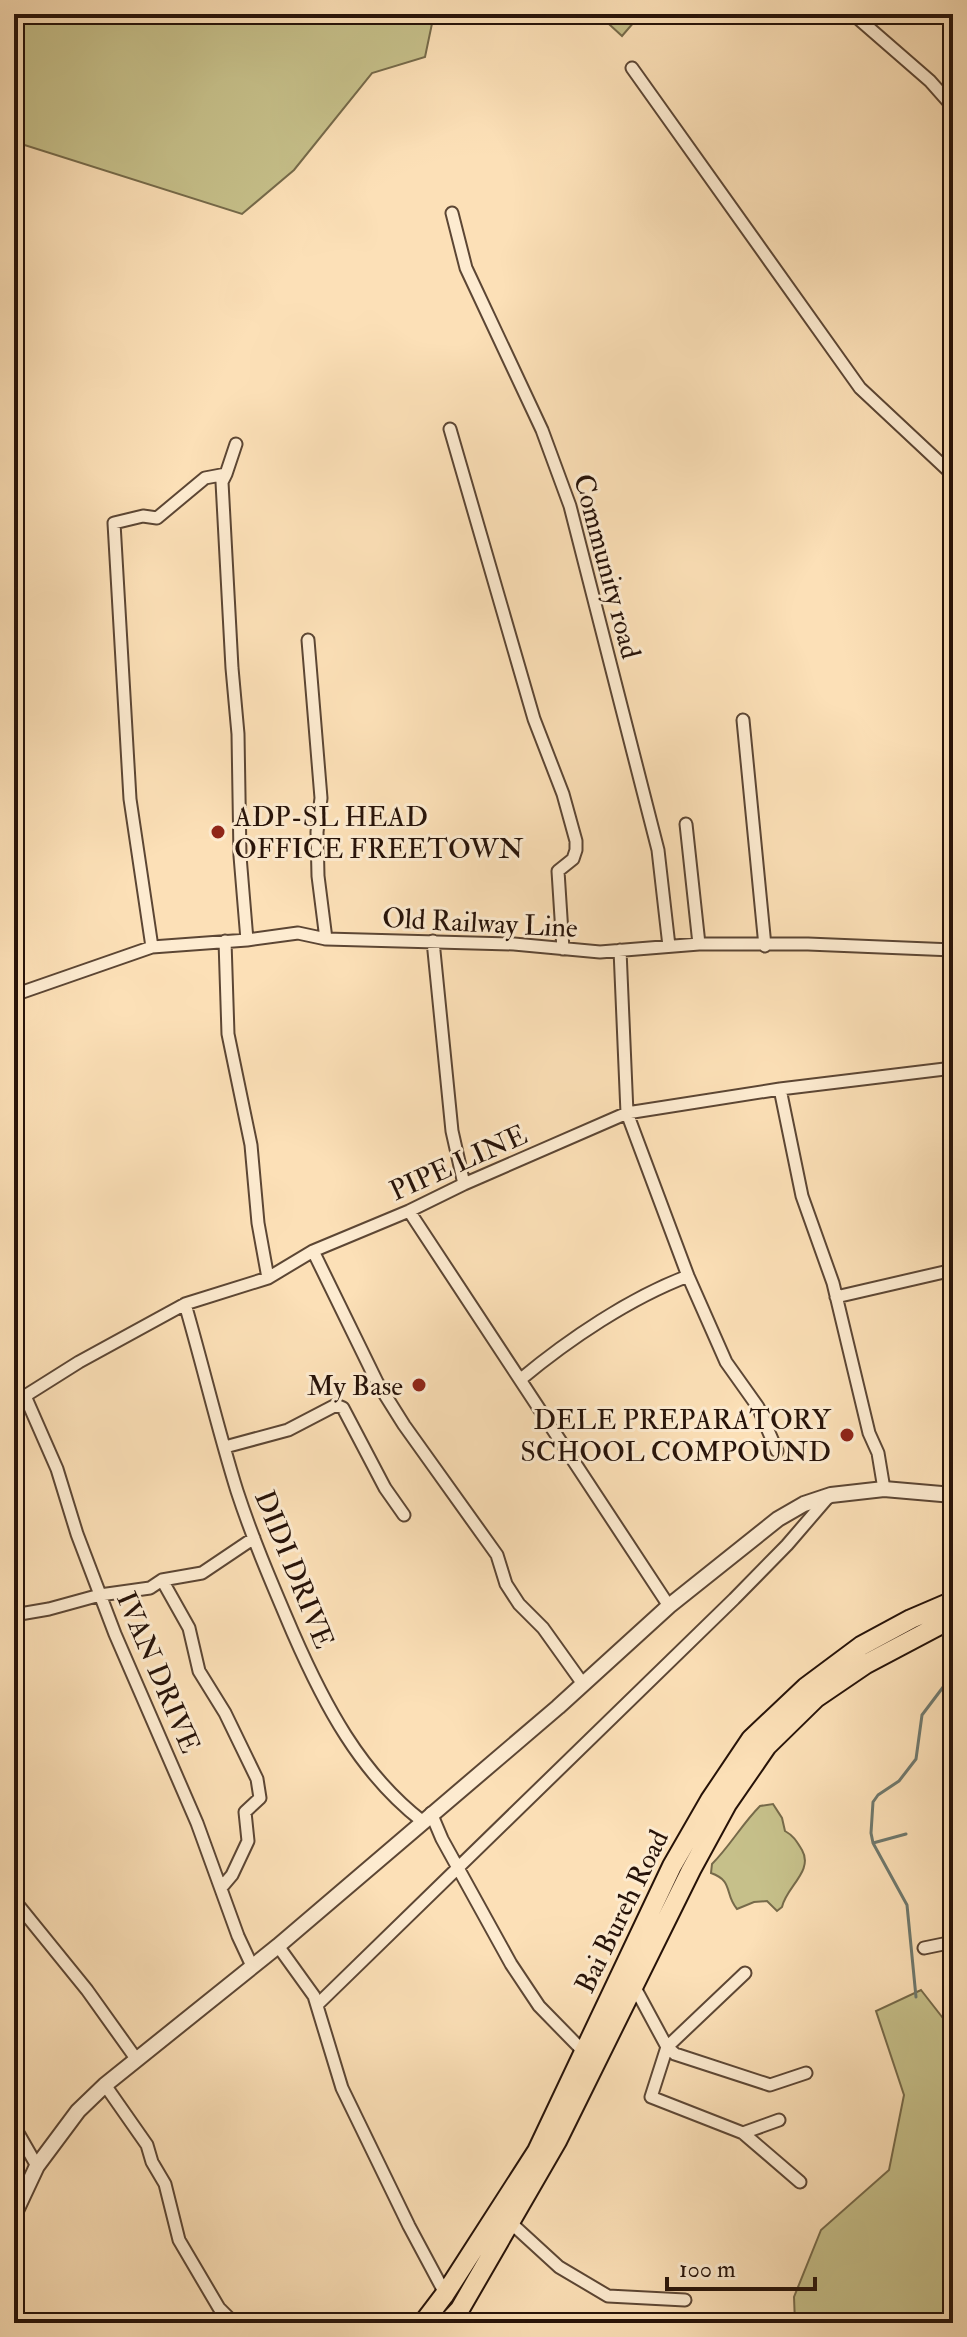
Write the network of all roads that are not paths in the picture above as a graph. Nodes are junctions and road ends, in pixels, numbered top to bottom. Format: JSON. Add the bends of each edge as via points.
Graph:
{"nodes":[{"id":1,"x":853,"y":14,"type":"edge"},
{"id":2,"x":632,"y":68,"type":"dead end"},
{"id":3,"x":953,"y":107,"type":"edge"},
{"id":4,"x":452,"y":213,"type":"dead end"},
{"id":5,"x":450,"y":429,"type":"dead end"},
{"id":6,"x":236,"y":444,"type":"dead end"},
{"id":7,"x":226,"y":474,"type":"junction"},
{"id":8,"x":953,"y":475,"type":"edge"},
{"id":9,"x":308,"y":640,"type":"dead end"},
{"id":10,"x":743,"y":720,"type":"dead end"},
{"id":11,"x":686,"y":824,"type":"dead end"},
{"id":12,"x":326,"y":939,"type":"junction"},
{"id":13,"x":247,"y":940,"type":"junction"},
{"id":14,"x":225,"y":941,"type":"junction"},
{"id":15,"x":433,"y":941,"type":"junction"},
{"id":16,"x":699,"y":944,"type":"junction"},
{"id":17,"x":669,"y":946,"type":"junction"},
{"id":18,"x":765,"y":946,"type":"junction"},
{"id":19,"x":152,"y":947,"type":"junction"},
{"id":20,"x":563,"y":949,"type":"junction"},
{"id":21,"x":620,"y":950,"type":"junction"},
{"id":22,"x":953,"y":950,"type":"edge"},
{"id":23,"x":14,"y":995,"type":"edge"},
{"id":24,"x":953,"y":1068,"type":"edge"},
{"id":25,"x":780,"y":1089,"type":"junction"},
{"id":26,"x":627,"y":1113,"type":"junction"},
{"id":27,"x":464,"y":1184,"type":"junction"},
{"id":28,"x":409,"y":1211,"type":"junction"},
{"id":29,"x":313,"y":1251,"type":"junction"},
{"id":30,"x":953,"y":1270,"type":"edge"},
{"id":31,"x":688,"y":1276,"type":"junction"},
{"id":32,"x":268,"y":1278,"type":"junction"},
{"id":33,"x":836,"y":1297,"type":"junction"},
{"id":34,"x":185,"y":1304,"type":"junction"},
{"id":35,"x":521,"y":1379,"type":"junction"},
{"id":36,"x":19,"y":1398,"type":"edge"},
{"id":37,"x":225,"y":1447,"type":"junction"},
{"id":38,"x":777,"y":1451,"type":"dead end"},
{"id":39,"x":884,"y":1489,"type":"junction"},
{"id":40,"x":831,"y":1495,"type":"junction"},
{"id":41,"x":953,"y":1495,"type":"edge"},
{"id":42,"x":404,"y":1515,"type":"dead end"},
{"id":43,"x":254,"y":1538,"type":"junction"},
{"id":44,"x":162,"y":1580,"type":"junction"},
{"id":45,"x":100,"y":1595,"type":"junction"},
{"id":46,"x":14,"y":1597,"type":"edge"},
{"id":47,"x":953,"y":1601,"type":"edge"},
{"id":48,"x":669,"y":1606,"type":"junction"},
{"id":49,"x":17,"y":1615,"type":"edge"},
{"id":50,"x":953,"y":1618,"type":"edge"},
{"id":51,"x":583,"y":1684,"type":"junction"},
{"id":52,"x":427,"y":1817,"type":"junction"},
{"id":53,"x":458,"y":1868,"type":"junction"},
{"id":54,"x":221,"y":1888,"type":"junction"},
{"id":55,"x":14,"y":1900,"type":"edge"},
{"id":56,"x":953,"y":1942,"type":"edge"},
{"id":57,"x":278,"y":1946,"type":"junction"},
{"id":58,"x":924,"y":1948,"type":"dead end"},
{"id":59,"x":252,"y":1966,"type":"junction"},
{"id":60,"x":745,"y":1973,"type":"dead end"},
{"id":61,"x":633,"y":1984,"type":"junction"},
{"id":62,"x":317,"y":2005,"type":"junction"},
{"id":63,"x":667,"y":2047,"type":"junction"},
{"id":64,"x":583,"y":2051,"type":"junction"},
{"id":65,"x":137,"y":2060,"type":"junction"},
{"id":66,"x":806,"y":2073,"type":"dead end"},
{"id":67,"x":105,"y":2085,"type":"junction"},
{"id":68,"x":779,"y":2120,"type":"dead end"},
{"id":69,"x":14,"y":2126,"type":"edge"},
{"id":70,"x":743,"y":2133,"type":"junction"},
{"id":71,"x":37,"y":2166,"type":"junction"},
{"id":72,"x":800,"y":2182,"type":"dead end"},
{"id":73,"x":14,"y":2215,"type":"edge"},
{"id":74,"x":511,"y":2223,"type":"junction"},
{"id":75,"x":445,"y":2294,"type":"junction"},
{"id":76,"x":685,"y":2300,"type":"dead end"},
{"id":77,"x":454,"y":2316,"type":"edge"},
{"id":78,"x":234,"y":2323,"type":"edge"},
{"id":79,"x":423,"y":2323,"type":"edge"}],
"edges":[{"from":1,"to":3,"type":"street"},
{"from":2,"to":8,"type":"street","via":[[860,388]]},
{"from":4,"to":17,"type":"street","name":"Community road","via":[[466,268],[542,430],[570,506],[658,850]]},
{"from":5,"to":20,"type":"street","via":[[534,719],[576,841],[573,859],[558,871]]},
{"from":6,"to":7,"type":"street"},
{"from":7,"to":13,"type":"street","via":[[222,482]]},
{"from":7,"to":19,"type":"street","via":[[205,478],[157,518],[114,523],[130,799]]},
{"from":9,"to":12,"type":"street","via":[[321,798],[318,876]]},
{"from":10,"to":18,"type":"street"},
{"from":11,"to":16,"type":"street"},
{"from":12,"to":13,"type":"street","name":"Old Railway Line","via":[[298,933]]},
{"from":12,"to":15,"type":"street","name":"Old Railway Line"},
{"from":13,"to":14,"type":"street","name":"Old Railway Line"},
{"from":14,"to":19,"type":"street","name":"Old Railway Line"},
{"from":14,"to":32,"type":"street","via":[[228,1034],[251,1145]]},
{"from":15,"to":20,"type":"street","name":"Old Railway Line"},
{"from":15,"to":27,"type":"street","via":[[452,1131]]},
{"from":16,"to":17,"type":"street","name":"Old Railway Line"},
{"from":16,"to":18,"type":"street","name":"Old Railway Line"},
{"from":17,"to":21,"type":"street","name":"Old Railway Line"},
{"from":18,"to":22,"type":"street","name":"Old Railway Line"},
{"from":19,"to":23,"type":"street","name":"Old Railway Line"},
{"from":20,"to":21,"type":"street","name":"Old Railway Line"},
{"from":21,"to":26,"type":"street"},
{"from":24,"to":25,"type":"street","name":"PIPE LINE"},
{"from":25,"to":26,"type":"street","name":"PIPE LINE"},
{"from":25,"to":33,"type":"street","via":[[802,1196]]},
{"from":26,"to":27,"type":"street","name":"PIPE LINE"},
{"from":26,"to":31,"type":"street"},
{"from":27,"to":28,"type":"street","name":"PIPE LINE"},
{"from":28,"to":29,"type":"street","name":"PIPE LINE"},
{"from":28,"to":35,"type":"street"},
{"from":29,"to":32,"type":"street","name":"PIPE LINE"},
{"from":29,"to":51,"type":"street","via":[[377,1382],[497,1555],[519,1604]]},
{"from":30,"to":33,"type":"street"},
{"from":31,"to":35,"type":"street","via":[[608,1318]]},
{"from":31,"to":38,"type":"street","via":[[726,1362],[758,1407]]},
{"from":32,"to":34,"type":"street","name":"PIPE LINE"},
{"from":33,"to":39,"type":"street"},
{"from":34,"to":36,"type":"street","name":"PIPE LINE"},
{"from":34,"to":37,"type":"street","name":"DIDI DRIVE"},
{"from":35,"to":48,"type":"street"},
{"from":36,"to":45,"type":"street","name":"IVAN DRIVE","via":[[57,1469]]},
{"from":37,"to":42,"type":"street","via":[[288,1430],[336,1405],[343,1408]]},
{"from":37,"to":43,"type":"street","name":"DIDI DRIVE"},
{"from":39,"to":40,"type":"street"},
{"from":39,"to":41,"type":"street"},
{"from":40,"to":48,"type":"street","via":[[778,1519]]},
{"from":40,"to":53,"type":"street","via":[[734,1599]]},
{"from":43,"to":44,"type":"street","via":[[202,1573]]},
{"from":43,"to":52,"type":"street","name":"DIDI DRIVE","via":[[337,1722],[402,1806]]},
{"from":44,"to":45,"type":"street","via":[[150,1588]]},
{"from":44,"to":54,"type":"street","via":[[189,1628],[199,1671],[257,1779],[260,1798],[245,1812],[248,1841]]},
{"from":45,"to":49,"type":"street"},
{"from":45,"to":54,"type":"street","name":"IVAN DRIVE"},
{"from":46,"to":49,"type":"street"},
{"from":47,"to":64,"type":"highway","name":"Bai Bureh Road","via":[[861,1646],[806,1687],[751,1739],[672,1866]]},
{"from":48,"to":51,"type":"street"},
{"from":50,"to":61,"type":"highway","name":"Bai Bureh Road","via":[[866,1664],[816,1698],[767,1746],[727,1804]]},
{"from":51,"to":52,"type":"street"},
{"from":52,"to":53,"type":"street"},
{"from":52,"to":57,"type":"street"},
{"from":53,"to":62,"type":"street"},
{"from":53,"to":64,"type":"street","via":[[539,2006]]},
{"from":54,"to":59,"type":"street","name":"IVAN DRIVE"},
{"from":55,"to":65,"type":"street"},
{"from":56,"to":58,"type":"street"},
{"from":57,"to":59,"type":"street"},
{"from":57,"to":62,"type":"street"},
{"from":59,"to":65,"type":"street"},
{"from":60,"to":63,"type":"street"},
{"from":61,"to":63,"type":"street"},
{"from":61,"to":74,"type":"highway","name":"Bai Bureh Road"},
{"from":62,"to":75,"type":"street","via":[[342,2088]]},
{"from":63,"to":66,"type":"street","via":[[770,2085]]},
{"from":63,"to":70,"type":"street","via":[[651,2097]]},
{"from":64,"to":75,"type":"highway","name":"Bai Bureh Road","via":[[537,2151]]},
{"from":65,"to":67,"type":"street"},
{"from":67,"to":71,"type":"street"},
{"from":67,"to":78,"type":"street","via":[[147,2145],[165,2184],[179,2240],[219,2308]]},
{"from":68,"to":70,"type":"street"},
{"from":69,"to":71,"type":"street"},
{"from":70,"to":72,"type":"street"},
{"from":71,"to":73,"type":"street"},
{"from":74,"to":76,"type":"street","via":[[559,2267],[608,2296]]},
{"from":74,"to":77,"type":"highway","name":"Bai Bureh Road"},
{"from":75,"to":77,"type":"street"},
{"from":75,"to":79,"type":"highway","name":"Bai Bureh Road"}]}
